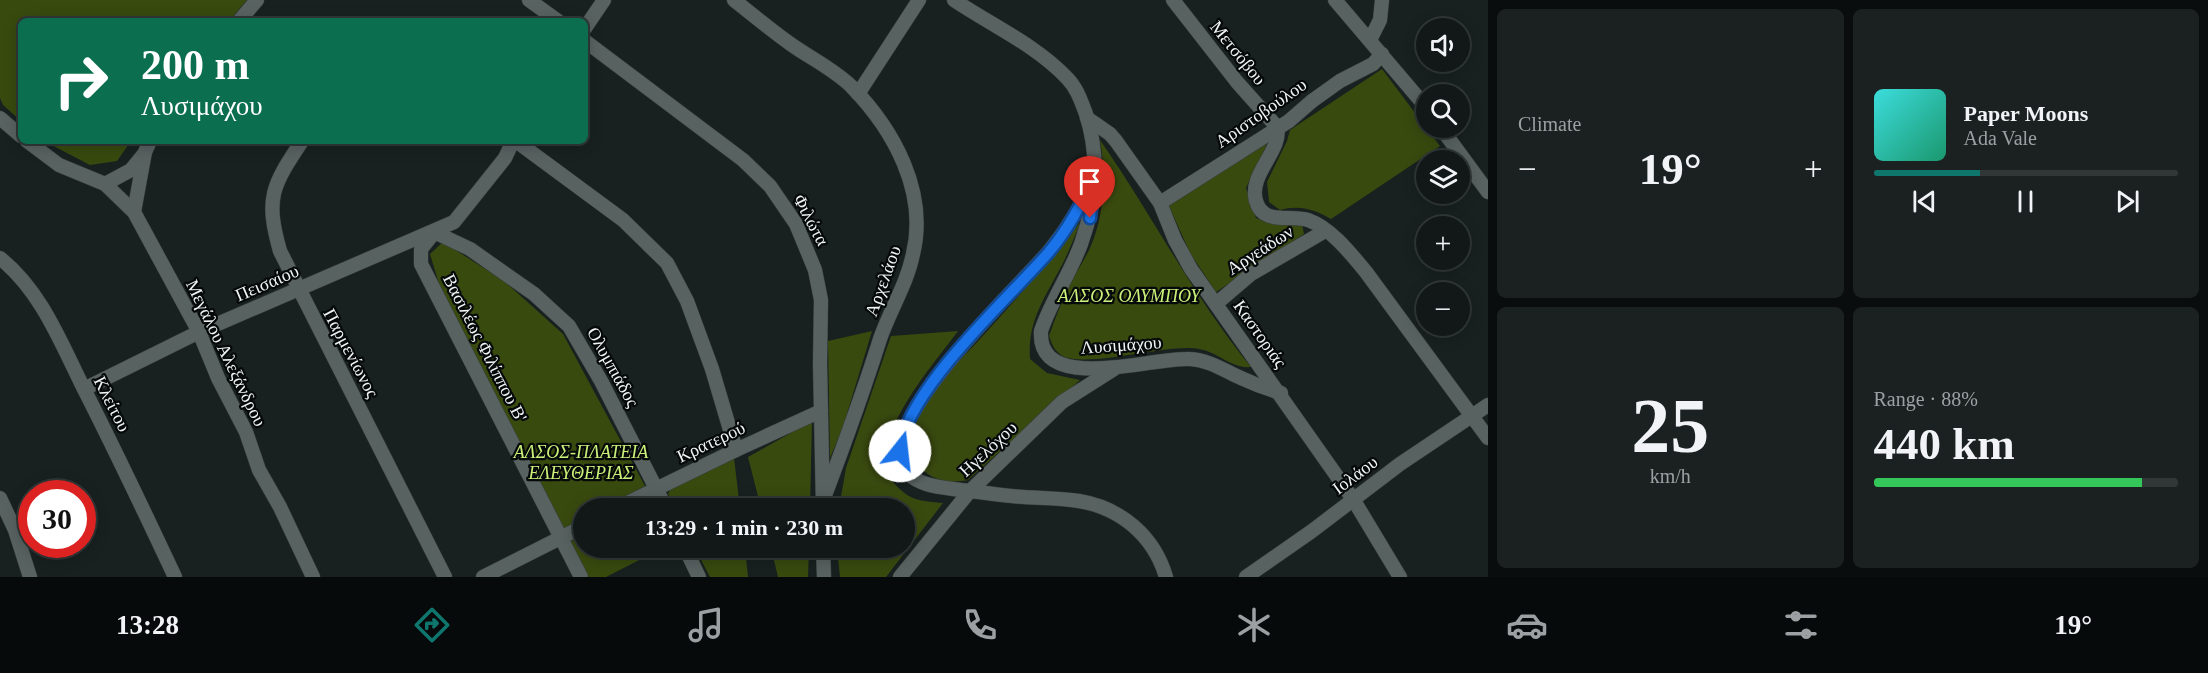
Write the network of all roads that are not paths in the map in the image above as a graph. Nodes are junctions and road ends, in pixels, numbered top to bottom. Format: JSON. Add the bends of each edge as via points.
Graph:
{"nodes":[{"id":1,"x":257,"y":0,"type":"edge"},
{"id":2,"x":529,"y":0,"type":"edge"},
{"id":3,"x":604,"y":0,"type":"edge"},
{"id":4,"x":734,"y":0,"type":"edge"},
{"id":5,"x":919,"y":0,"type":"edge"},
{"id":6,"x":954,"y":0,"type":"edge"},
{"id":7,"x":1173,"y":0,"type":"edge"},
{"id":8,"x":1335,"y":0,"type":"edge"},
{"id":9,"x":1382,"y":0,"type":"edge"},
{"id":10,"x":242,"y":18,"type":"edge"},
{"id":11,"x":554,"y":18,"type":"edge"},
{"id":12,"x":588,"y":24,"type":"edge"},
{"id":13,"x":1370,"y":40,"type":"junction"},
{"id":14,"x":588,"y":43,"type":"edge"},
{"id":15,"x":1383,"y":54,"type":"junction"},
{"id":16,"x":858,"y":94,"type":"junction"},
{"id":17,"x":1416,"y":95,"type":"edge"},
{"id":18,"x":2,"y":118,"type":"edge"},
{"id":19,"x":1087,"y":118,"type":"junction"},
{"id":20,"x":1277,"y":127,"type":"junction"},
{"id":21,"x":18,"y":133,"type":"edge"},
{"id":22,"x":1448,"y":138,"type":"edge"},
{"id":23,"x":31,"y":144,"type":"edge"},
{"id":24,"x":301,"y":144,"type":"edge"},
{"id":25,"x":512,"y":144,"type":"edge"},
{"id":26,"x":518,"y":144,"type":"edge"},
{"id":27,"x":148,"y":147,"type":"edge"},
{"id":28,"x":1095,"y":173,"type":"junction"},
{"id":29,"x":105,"y":184,"type":"junction"},
{"id":30,"x":1488,"y":192,"type":"edge"},
{"id":31,"x":1160,"y":203,"type":"junction"},
{"id":32,"x":134,"y":212,"type":"junction"},
{"id":33,"x":1325,"y":231,"type":"junction"},
{"id":34,"x":434,"y":232,"type":"junction"},
{"id":35,"x":0,"y":258,"type":"edge"},
{"id":36,"x":298,"y":290,"type":"junction"},
{"id":37,"x":1217,"y":303,"type":"junction"},
{"id":38,"x":199,"y":332,"type":"junction"},
{"id":39,"x":1117,"y":367,"type":"junction"},
{"id":40,"x":84,"y":389,"type":"junction"},
{"id":41,"x":1281,"y":393,"type":"junction"},
{"id":42,"x":1488,"y":405,"type":"edge"},
{"id":43,"x":821,"y":411,"type":"junction"},
{"id":44,"x":1471,"y":417,"type":"junction"},
{"id":45,"x":1488,"y":438,"type":"edge"},
{"id":46,"x":736,"y":450,"type":"junction"},
{"id":47,"x":656,"y":488,"type":"junction"},
{"id":48,"x":970,"y":491,"type":"junction"},
{"id":49,"x":0,"y":498,"type":"edge"},
{"id":50,"x":636,"y":498,"type":"edge"},
{"id":51,"x":661,"y":498,"type":"edge"},
{"id":52,"x":823,"y":498,"type":"edge"},
{"id":53,"x":825,"y":498,"type":"edge"},
{"id":54,"x":1353,"y":499,"type":"junction"},
{"id":55,"x":573,"y":532,"type":"edge"},
{"id":56,"x":561,"y":538,"type":"junction"},
{"id":57,"x":690,"y":558,"type":"edge"},
{"id":58,"x":823,"y":558,"type":"edge"},
{"id":59,"x":30,"y":577,"type":"edge"},
{"id":60,"x":175,"y":577,"type":"edge"},
{"id":61,"x":313,"y":577,"type":"edge"},
{"id":62,"x":445,"y":577,"type":"edge"},
{"id":63,"x":483,"y":577,"type":"edge"},
{"id":64,"x":581,"y":577,"type":"edge"},
{"id":65,"x":699,"y":577,"type":"edge"},
{"id":66,"x":824,"y":577,"type":"edge"},
{"id":67,"x":900,"y":577,"type":"edge"},
{"id":68,"x":1166,"y":577,"type":"edge"},
{"id":69,"x":1246,"y":577,"type":"edge"},
{"id":70,"x":1400,"y":577,"type":"edge"}],
"edges":[{"from":1,"to":10,"type":"street"},
{"from":2,"to":11,"type":"street"},
{"from":3,"to":12,"type":"street"},
{"from":4,"to":16,"type":"street","name":"Αρχελάου","via":[[789,43],[834,71]]},
{"from":5,"to":16,"type":"street"},
{"from":6,"to":19,"type":"street","via":[[997,24],[1056,68],[1073,85]]},
{"from":7,"to":20,"type":"street","name":"Μετσόβου"},
{"from":8,"to":13,"type":"street"},
{"from":9,"to":13,"type":"street","via":[[1380,20]]},
{"from":13,"to":15,"type":"street"},
{"from":14,"to":43,"type":"street","name":"Φιλώτα","via":[[744,160],[791,215],[809,252],[821,300]]},
{"from":15,"to":17,"type":"street"},
{"from":15,"to":20,"type":"street","name":"Αριστοβούλου","via":[[1374,64],[1340,81]]},
{"from":16,"to":53,"type":"street","name":"Αρχελάου","via":[[889,135],[910,178],[916,243]]},
{"from":18,"to":21,"type":"street"},
{"from":19,"to":28,"type":"street","via":[[1096,152]]},
{"from":19,"to":31,"type":"street","name":"Καστοριάς","via":[[1110,134]]},
{"from":20,"to":31,"type":"street","name":"Αριστοβούλου"},
{"from":20,"to":33,"type":"street","via":[[1277,140],[1256,184],[1256,203],[1271,217],[1304,219]]},
{"from":22,"to":30,"type":"street"},
{"from":23,"to":29,"type":"street","via":[[59,165]]},
{"from":24,"to":36,"type":"street","name":"Παρμενίωνος","via":[[277,185],[271,207],[280,251]]},
{"from":25,"to":34,"type":"street","name":"Πεισαίου","via":[[467,208],[454,222]]},
{"from":26,"to":46,"type":"street","via":[[623,220],[667,262],[712,369]]},
{"from":27,"to":29,"type":"street","via":[[131,170]]},
{"from":27,"to":32,"type":"street"},
{"from":28,"to":39,"type":"street","name":"Λυσιμάχου","via":[[1094,200],[1086,230],[1043,324],[1041,344],[1046,355],[1059,363]]},
{"from":28,"to":48,"type":"street","via":[[1081,203],[1050,249],[943,369],[904,429],[900,458],[907,473],[927,485]]},
{"from":29,"to":32,"type":"street","name":"Μεγάλου Αλεξάνδρου"},
{"from":31,"to":37,"type":"street","name":"Καστοριάς","via":[[1181,252]]},
{"from":32,"to":38,"type":"street","name":"Μεγάλου Αλεξάνδρου"},
{"from":33,"to":37,"type":"street","name":"Αργεάδων","via":[[1251,274]]},
{"from":33,"to":44,"type":"street","via":[[1357,262]]},
{"from":34,"to":36,"type":"street","name":"Πεισαίου"},
{"from":34,"to":47,"type":"street","name":"Ολυμπιάδος","via":[[470,249],[534,294],[569,326]]},
{"from":34,"to":56,"type":"street","name":"Βασιλέως Φιλίππου Β'","via":[[421,249],[421,264]]},
{"from":35,"to":40,"type":"street","name":"Κλείτου","via":[[40,303]]},
{"from":36,"to":38,"type":"street","name":"Πεισαίου"},
{"from":36,"to":62,"type":"street","name":"Παρμενίωνος"},
{"from":37,"to":41,"type":"street","name":"Καστοριάς"},
{"from":38,"to":40,"type":"street","name":"Πεισαίου"},
{"from":38,"to":61,"type":"street","name":"Μεγάλου Αλεξάνδρου","via":[[246,432],[259,470]]},
{"from":39,"to":41,"type":"street","name":"Λυσιμάχου","via":[[1189,358]]},
{"from":39,"to":48,"type":"street","name":"Ηγελόχου","via":[[1062,402]]},
{"from":40,"to":60,"type":"street","name":"Κλείτου"},
{"from":41,"to":54,"type":"street","name":"Καστοριάς"},
{"from":42,"to":44,"type":"street","name":"Ιολάου"},
{"from":43,"to":46,"type":"street","name":"Κρατερού"},
{"from":43,"to":52,"type":"street","name":"Φιλώτα"},
{"from":44,"to":45,"type":"street"},
{"from":44,"to":54,"type":"street","name":"Ιολάου"},
{"from":46,"to":47,"type":"street","name":"Κρατερού"},
{"from":47,"to":50,"type":"street","name":"Κρατερού"},
{"from":47,"to":51,"type":"street","name":"Ολυμπιάδος"},
{"from":48,"to":67,"type":"street","name":"Ηγελόχου"},
{"from":48,"to":68,"type":"street","via":[[1078,500],[1115,513],[1129,520],[1146,539]]},
{"from":49,"to":59,"type":"street"},
{"from":54,"to":69,"type":"street","name":"Ιολάου"},
{"from":54,"to":70,"type":"street","name":"Καστοριάς"},
{"from":55,"to":56,"type":"street"},
{"from":56,"to":63,"type":"street"},
{"from":56,"to":64,"type":"street","name":"Βασιλέως Φιλίππου Β'"},
{"from":57,"to":65,"type":"street"},
{"from":58,"to":66,"type":"street"}]}
